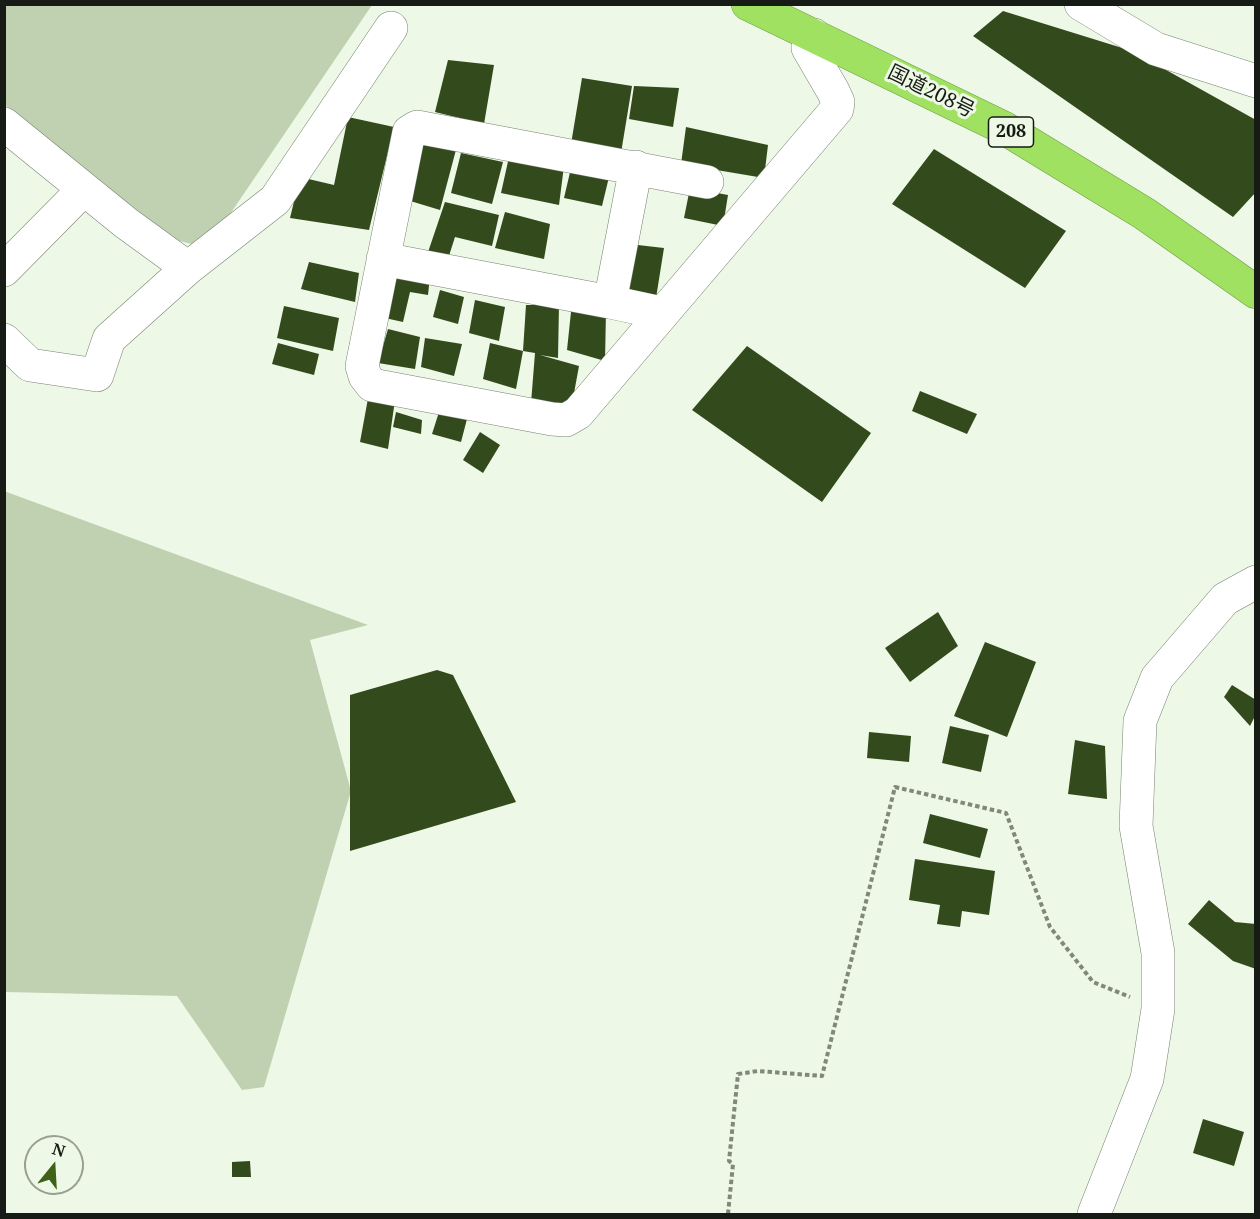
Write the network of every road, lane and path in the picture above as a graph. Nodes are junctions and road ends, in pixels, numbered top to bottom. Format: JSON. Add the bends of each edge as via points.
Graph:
{"nodes":[{"id":1,"x":748,"y":4,"type":"edge"},
{"id":2,"x":1081,"y":4,"type":"edge"},
{"id":3,"x":391,"y":28,"type":"dead end"},
{"id":4,"x":814,"y":35,"type":"junction"},
{"id":5,"x":1256,"y":81,"type":"edge"},
{"id":6,"x":4,"y":124,"type":"edge"},
{"id":7,"x":636,"y":167,"type":"junction"},
{"id":8,"x":707,"y":182,"type":"dead end"},
{"id":9,"x":84,"y":189,"type":"junction"},
{"id":10,"x":383,"y":258,"type":"junction"},
{"id":11,"x":188,"y":268,"type":"junction"},
{"id":12,"x":4,"y":270,"type":"edge"},
{"id":13,"x":1256,"y":292,"type":"edge"},
{"id":14,"x":610,"y":302,"type":"junction"},
{"id":15,"x":658,"y":317,"type":"junction"},
{"id":16,"x":4,"y":340,"type":"edge"},
{"id":17,"x":1256,"y":582,"type":"edge"},
{"id":18,"x":1158,"y":1009,"type":"junction"},
{"id":19,"x":728,"y":1215,"type":"edge"},
{"id":20,"x":1094,"y":1215,"type":"edge"}],
"edges":[{"from":1,"to":4,"type":"highway","name":"国道208号","number":"208"},
{"from":2,"to":5,"type":"street","via":[[1156,49]]},
{"from":3,"to":11,"type":"street","via":[[275,200]]},
{"from":4,"to":13,"type":"highway","name":"国道208号","number":"208","via":[[1004,128],[1145,214]]},
{"from":4,"to":15,"type":"street","via":[[807,48],[833,91],[837,109]]},
{"from":6,"to":9,"type":"street"},
{"from":7,"to":8,"type":"street"},
{"from":7,"to":10,"type":"street","via":[[417,127],[409,132]]},
{"from":7,"to":14,"type":"street"},
{"from":9,"to":11,"type":"street"},
{"from":9,"to":12,"type":"street"},
{"from":10,"to":14,"type":"street"},
{"from":10,"to":15,"type":"street","via":[[362,366],[372,385],[566,420],[578,413]]},
{"from":11,"to":16,"type":"street","via":[[109,339],[98,375],[30,365]]},
{"from":14,"to":15,"type":"street","via":[[652,311]]},
{"from":17,"to":18,"type":"street","via":[[1225,598],[1157,678],[1140,722],[1136,826],[1158,953]]},
{"from":18,"to":19,"type":"path","via":[[1093,982],[1050,927],[1006,813],[895,787],[822,1076],[758,1071],[738,1074]]},
{"from":18,"to":20,"type":"street","via":[[1147,1079]]}]}
